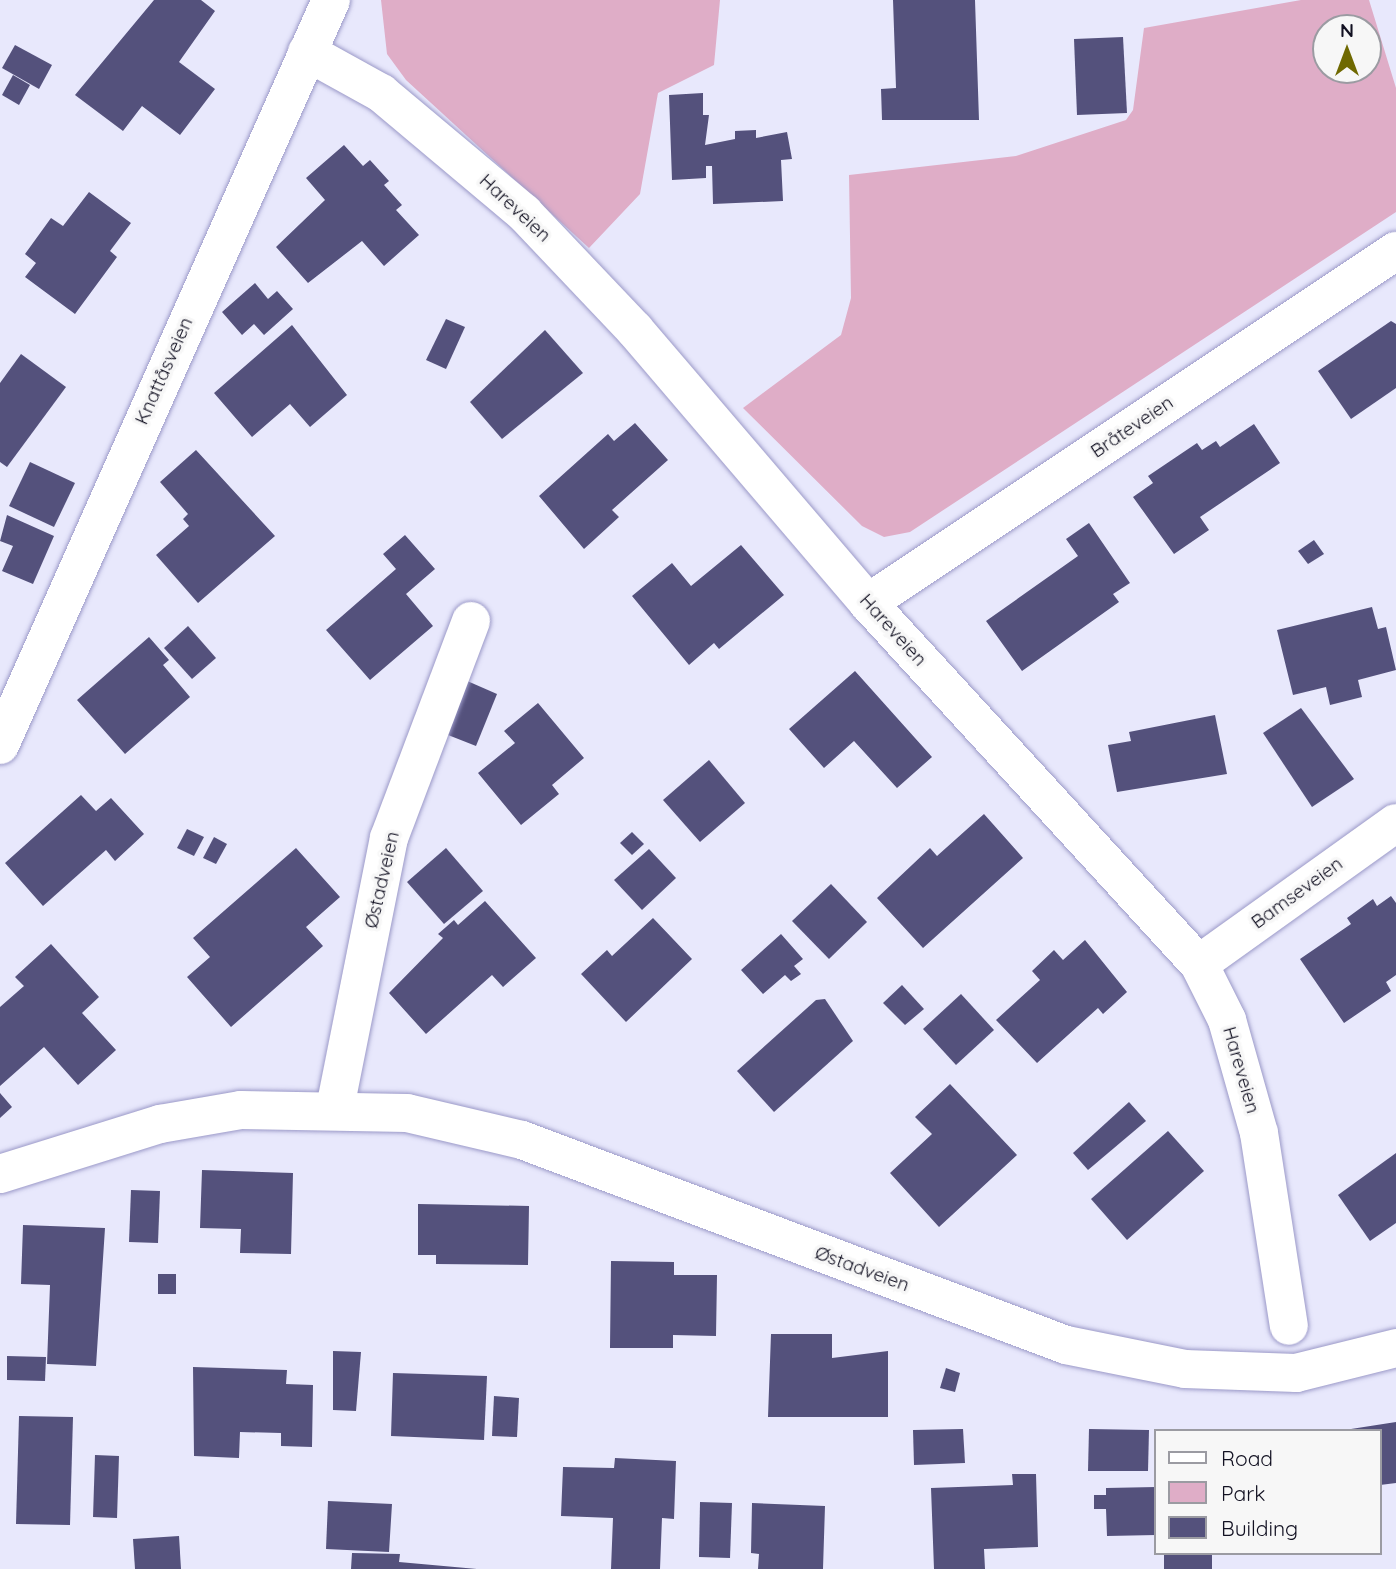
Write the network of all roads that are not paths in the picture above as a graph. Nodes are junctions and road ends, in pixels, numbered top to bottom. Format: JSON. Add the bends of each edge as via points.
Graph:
{"nodes":[{"id":1,"x":331,"y":0,"type":"edge"},
{"id":2,"x":307,"y":52,"type":"junction"},
{"id":3,"x":1396,"y":251,"type":"edge"},
{"id":4,"x":868,"y":603,"type":"junction"},
{"id":5,"x":471,"y":621,"type":"dead end"},
{"id":6,"x":0,"y":745,"type":"edge"},
{"id":7,"x":1396,"y":822,"type":"edge"},
{"id":8,"x":1199,"y":964,"type":"junction"},
{"id":9,"x":335,"y":1108,"type":"junction"},
{"id":10,"x":0,"y":1174,"type":"edge"},
{"id":11,"x":1290,"y":1326,"type":"dead end"},
{"id":12,"x":1396,"y":1348,"type":"edge"}],
"edges":[{"from":1,"to":2,"type":"street","name":"Knattåsveien"},
{"from":2,"to":4,"type":"street","name":"Hareveien","via":[[380,93],[524,214],[635,330]]},
{"from":2,"to":6,"type":"street","name":"Knattåsveien"},
{"from":3,"to":4,"type":"street","name":"Bråteveien"},
{"from":4,"to":8,"type":"street","name":"Hareveien"},
{"from":5,"to":9,"type":"street","name":"Østadveien","via":[[389,838]]},
{"from":7,"to":8,"type":"street","name":"Bamseveien"},
{"from":8,"to":11,"type":"street","name":"Hareveien","via":[[1227,1020],[1259,1133]]},
{"from":9,"to":10,"type":"street","name":"Østadveien","via":[[241,1110],[160,1124]]},
{"from":9,"to":12,"type":"street","name":"Østadveien","via":[[456,1121],[522,1140],[1066,1345],[1185,1369],[1296,1373]]}]}
